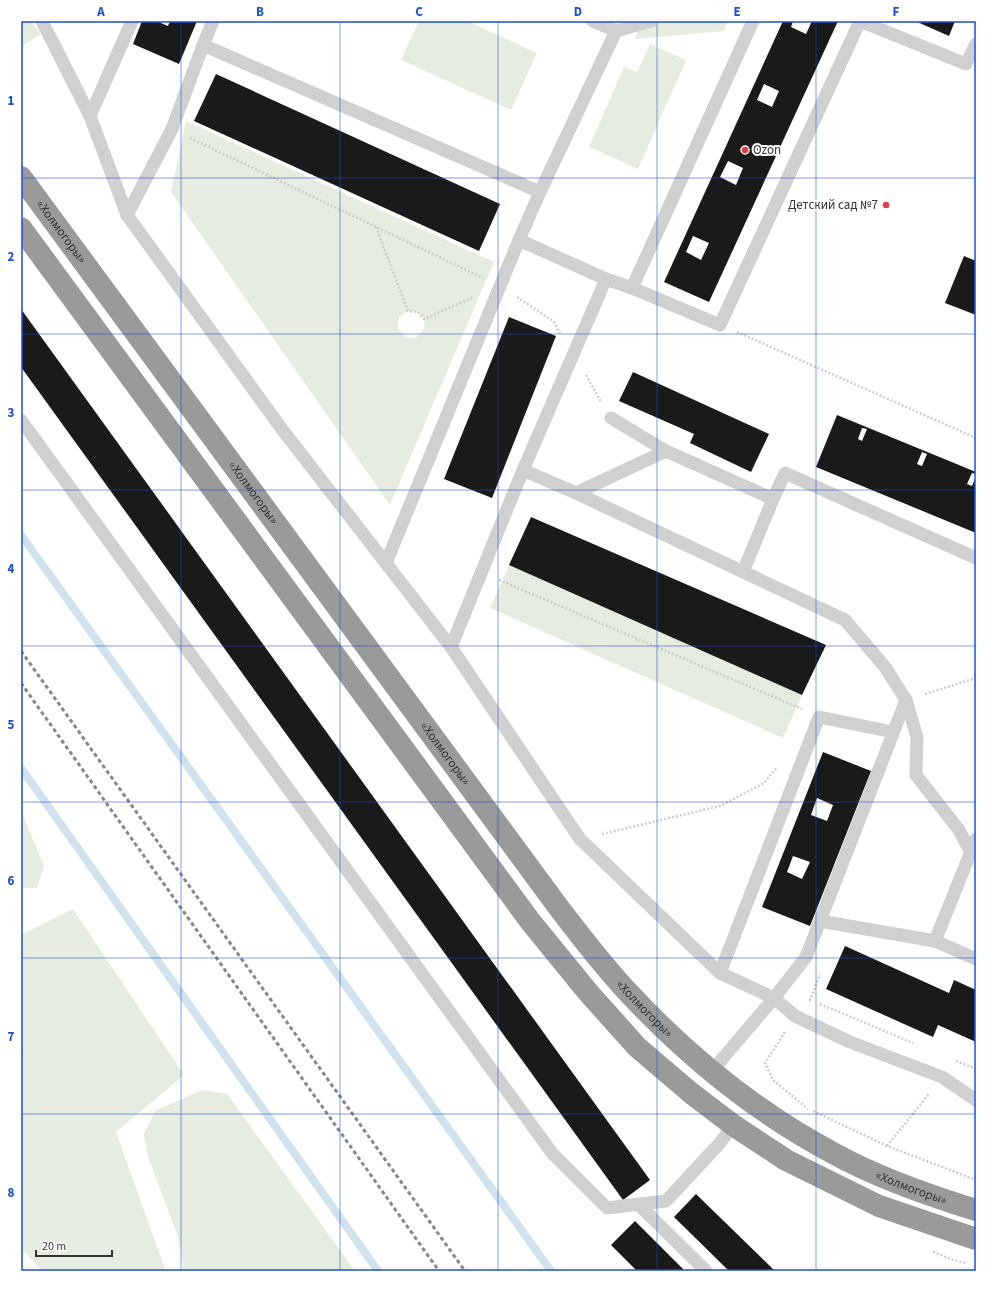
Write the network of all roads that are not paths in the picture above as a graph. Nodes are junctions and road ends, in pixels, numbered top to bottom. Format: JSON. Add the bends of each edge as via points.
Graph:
{"nodes":[{"id":1,"x":42,"y":21,"type":"edge"},
{"id":2,"x":132,"y":21,"type":"edge"},
{"id":3,"x":213,"y":21,"type":"edge"},
{"id":4,"x":593,"y":21,"type":"edge"},
{"id":5,"x":651,"y":21,"type":"edge"},
{"id":6,"x":753,"y":21,"type":"edge"},
{"id":7,"x":616,"y":31,"type":"junction"},
{"id":8,"x":976,"y":44,"type":"edge"},
{"id":9,"x":203,"y":45,"type":"junction"},
{"id":10,"x":90,"y":116,"type":"junction"},
{"id":11,"x":21,"y":177,"type":"edge"},
{"id":12,"x":540,"y":192,"type":"junction"},
{"id":13,"x":127,"y":215,"type":"junction"},
{"id":14,"x":21,"y":228,"type":"edge"},
{"id":15,"x":519,"y":240,"type":"junction"},
{"id":16,"x":606,"y":279,"type":"junction"},
{"id":17,"x":632,"y":288,"type":"junction"},
{"id":18,"x":611,"y":418,"type":"road end"},
{"id":19,"x":21,"y":420,"type":"edge"},
{"id":20,"x":666,"y":451,"type":"junction"},
{"id":21,"x":523,"y":470,"type":"junction"},
{"id":22,"x":576,"y":493,"type":"junction"},
{"id":23,"x":773,"y":499,"type":"junction"},
{"id":24,"x":976,"y":558,"type":"edge"},
{"id":25,"x":386,"y":563,"type":"junction"},
{"id":26,"x":743,"y":572,"type":"junction"},
{"id":27,"x":451,"y":647,"type":"junction"},
{"id":28,"x":906,"y":700,"type":"junction"},
{"id":29,"x":893,"y":732,"type":"junction"},
{"id":30,"x":976,"y":839,"type":"edge"},
{"id":31,"x":970,"y":853,"type":"junction"},
{"id":32,"x":820,"y":921,"type":"junction"},
{"id":33,"x":935,"y":941,"type":"junction"},
{"id":34,"x":976,"y":959,"type":"edge"},
{"id":35,"x":720,"y":974,"type":"junction"},
{"id":36,"x":774,"y":998,"type":"junction"},
{"id":37,"x":712,"y":1071,"type":"junction"},
{"id":38,"x":976,"y":1100,"type":"edge"},
{"id":39,"x":733,"y":1126,"type":"junction"},
{"id":40,"x":638,"y":1204,"type":"junction"},
{"id":41,"x":976,"y":1210,"type":"edge"},
{"id":42,"x":976,"y":1239,"type":"edge"},
{"id":43,"x":706,"y":1271,"type":"edge"}],
"edges":[{"from":1,"to":10,"type":"lane"},
{"from":2,"to":10,"type":"lane"},
{"from":3,"to":9,"type":"lane"},
{"from":4,"to":7,"type":"lane"},
{"from":5,"to":7,"type":"lane"},
{"from":6,"to":17,"type":"lane"},
{"from":7,"to":12,"type":"lane"},
{"from":8,"to":17,"type":"lane","via":[[966,64],[860,21],[720,325]]},
{"from":9,"to":12,"type":"lane"},
{"from":9,"to":13,"type":"lane","via":[[172,129]]},
{"from":10,"to":13,"type":"lane"},
{"from":11,"to":37,"type":"highway","name":"«Холмогоры»","via":[[556,904],[624,988],[662,1028]]},
{"from":12,"to":15,"type":"lane"},
{"from":13,"to":25,"type":"lane","via":[[282,428]]},
{"from":14,"to":39,"type":"highway","via":[[530,921],[637,1047]]},
{"from":15,"to":16,"type":"lane"},
{"from":15,"to":25,"type":"lane"},
{"from":16,"to":17,"type":"lane"},
{"from":16,"to":21,"type":"lane"},
{"from":18,"to":20,"type":"lane"},
{"from":19,"to":40,"type":"lane","via":[[552,1153],[606,1208]]},
{"from":20,"to":22,"type":"lane"},
{"from":20,"to":23,"type":"lane"},
{"from":21,"to":22,"type":"lane"},
{"from":21,"to":27,"type":"lane"},
{"from":22,"to":26,"type":"lane"},
{"from":23,"to":24,"type":"lane","via":[[785,473]]},
{"from":23,"to":26,"type":"lane"},
{"from":25,"to":27,"type":"lane"},
{"from":26,"to":28,"type":"lane","via":[[845,620],[885,666]]},
{"from":27,"to":35,"type":"lane","via":[[580,839]]},
{"from":28,"to":29,"type":"lane"},
{"from":28,"to":31,"type":"lane","via":[[917,737],[916,775],[960,830]]},
{"from":29,"to":32,"type":"lane"},
{"from":29,"to":35,"type":"lane","via":[[819,717]]},
{"from":30,"to":31,"type":"lane"},
{"from":31,"to":33,"type":"lane"},
{"from":32,"to":33,"type":"lane"},
{"from":32,"to":36,"type":"lane","via":[[806,957]]},
{"from":33,"to":34,"type":"lane"},
{"from":35,"to":36,"type":"lane"},
{"from":36,"to":37,"type":"lane"},
{"from":36,"to":38,"type":"lane","via":[[795,1016],[850,1042],[942,1077]]},
{"from":37,"to":41,"type":"highway","name":"«Холмогоры»","via":[[785,1126],[834,1154],[930,1196]]},
{"from":39,"to":40,"type":"lane","via":[[666,1202]]},
{"from":39,"to":42,"type":"highway","via":[[786,1160],[879,1206]]},
{"from":40,"to":43,"type":"lane"}]}
